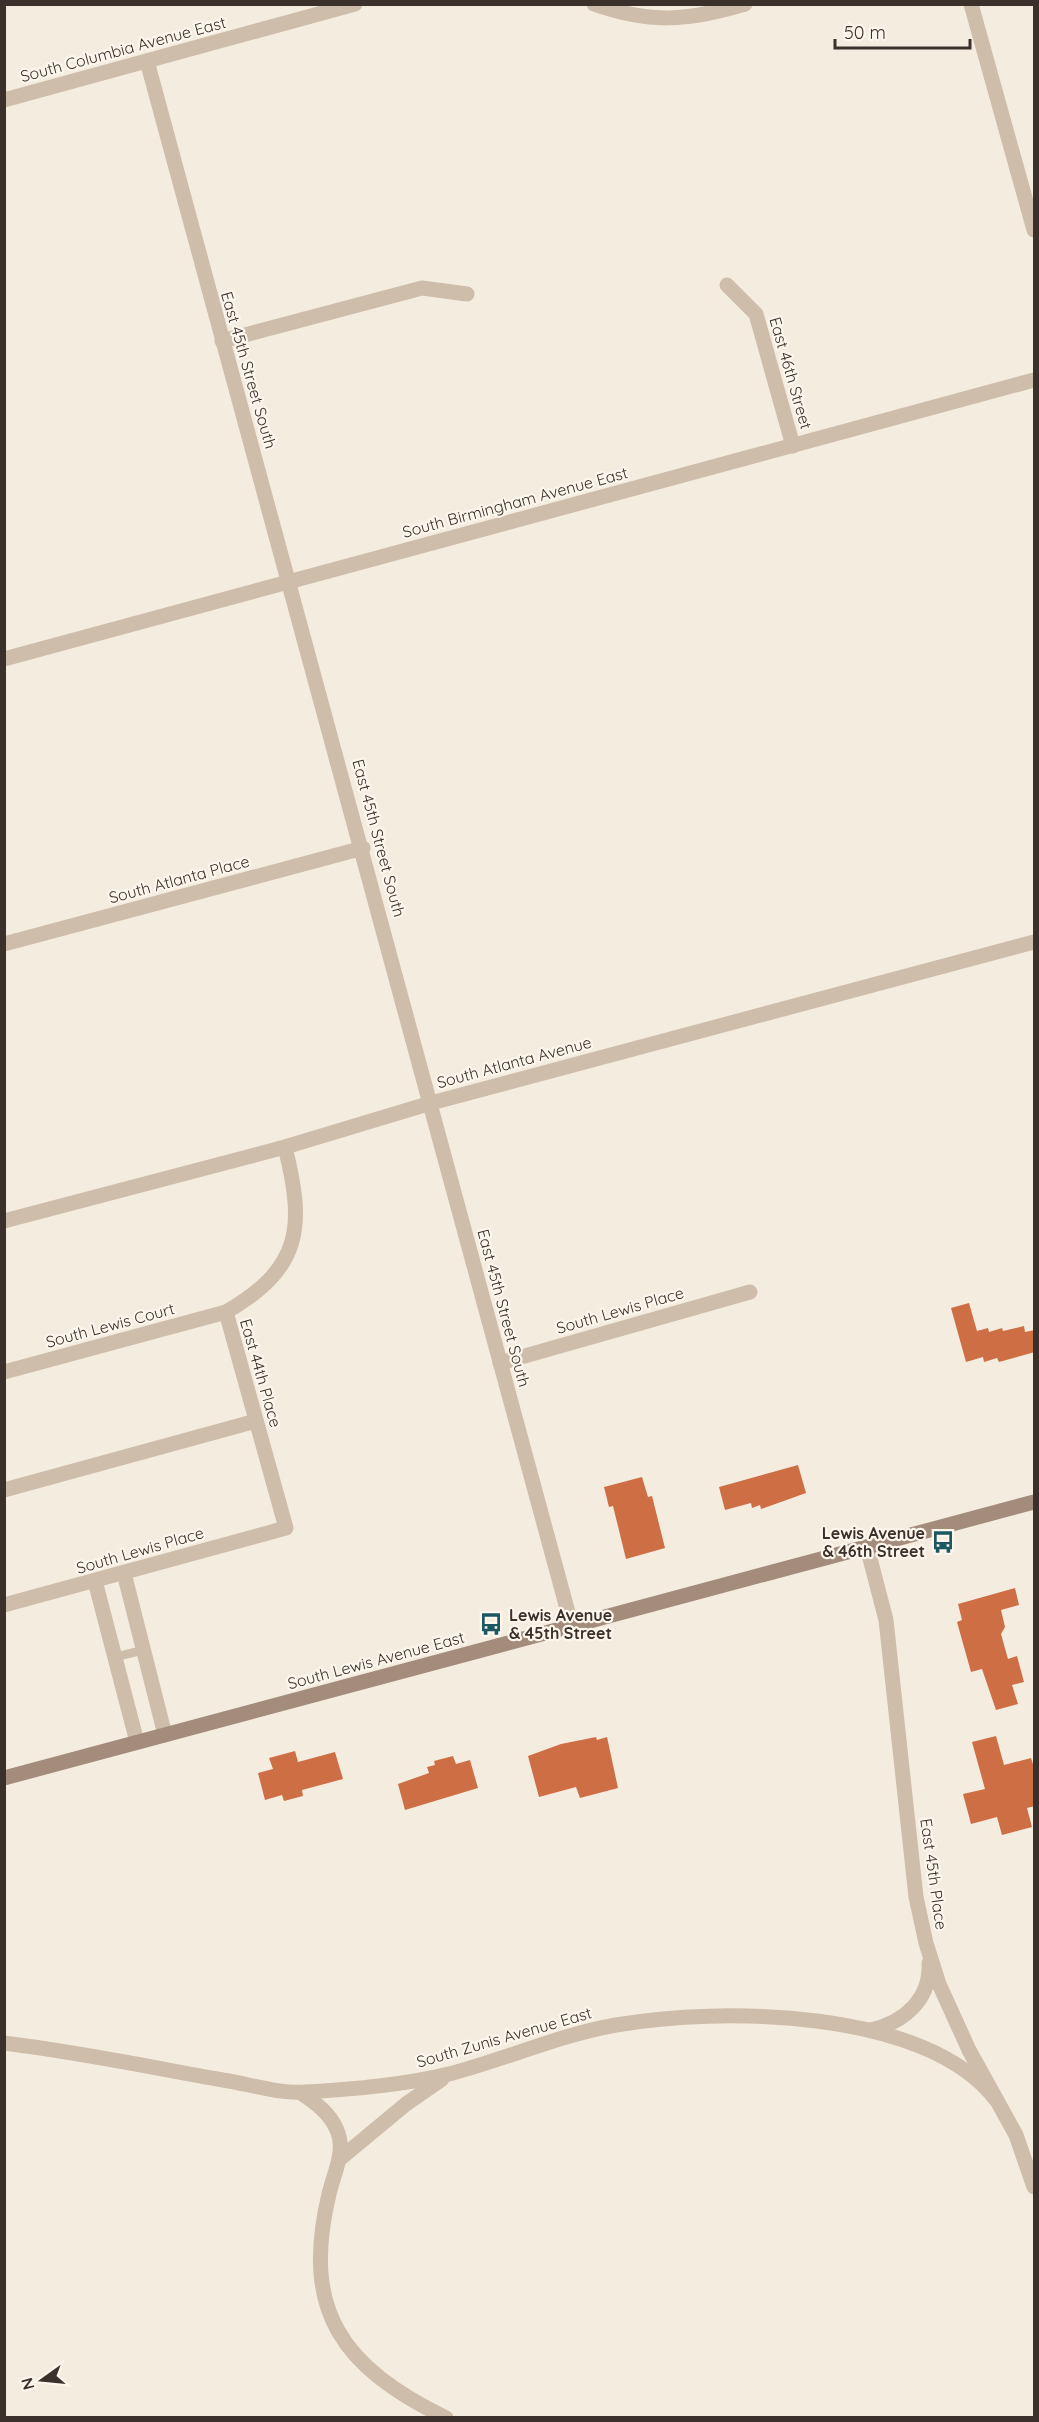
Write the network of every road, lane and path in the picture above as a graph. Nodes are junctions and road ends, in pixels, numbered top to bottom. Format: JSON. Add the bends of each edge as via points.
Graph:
{"nodes":[{"id":1,"x":355,"y":4,"type":"edge"},
{"id":2,"x":594,"y":4,"type":"edge"},
{"id":3,"x":745,"y":4,"type":"edge"},
{"id":4,"x":970,"y":4,"type":"edge"},
{"id":5,"x":147,"y":61,"type":"junction"},
{"id":6,"x":4,"y":100,"type":"edge"},
{"id":7,"x":1035,"y":230,"type":"edge"},
{"id":8,"x":727,"y":285,"type":"dead end"},
{"id":9,"x":466,"y":294,"type":"dead end"},
{"id":10,"x":222,"y":342,"type":"junction"},
{"id":11,"x":1035,"y":380,"type":"edge"},
{"id":12,"x":793,"y":446,"type":"junction"},
{"id":13,"x":289,"y":581,"type":"junction"},
{"id":14,"x":4,"y":659,"type":"edge"},
{"id":15,"x":363,"y":848,"type":"junction"},
{"id":16,"x":1035,"y":942,"type":"edge"},
{"id":17,"x":4,"y":944,"type":"edge"},
{"id":18,"x":431,"y":1103,"type":"junction"},
{"id":19,"x":285,"y":1146,"type":"junction"},
{"id":20,"x":4,"y":1221,"type":"edge"},
{"id":21,"x":750,"y":1292,"type":"dead end"},
{"id":22,"x":226,"y":1312,"type":"junction"},
{"id":23,"x":500,"y":1363,"type":"junction"},
{"id":24,"x":4,"y":1372,"type":"edge"},
{"id":25,"x":256,"y":1421,"type":"junction"},
{"id":26,"x":4,"y":1490,"type":"edge"},
{"id":27,"x":1035,"y":1502,"type":"edge"},
{"id":28,"x":286,"y":1528,"type":"joint"},
{"id":29,"x":867,"y":1547,"type":"junction"},
{"id":30,"x":124,"y":1573,"type":"junction"},
{"id":31,"x":96,"y":1581,"type":"junction"},
{"id":32,"x":4,"y":1605,"type":"edge"},
{"id":33,"x":572,"y":1627,"type":"junction"},
{"id":34,"x":144,"y":1650,"type":"junction"},
{"id":35,"x":115,"y":1657,"type":"junction"},
{"id":36,"x":165,"y":1735,"type":"junction"},
{"id":37,"x":137,"y":1742,"type":"junction"},
{"id":38,"x":4,"y":1778,"type":"edge"},
{"id":39,"x":929,"y":1950,"type":"junction"},
{"id":40,"x":870,"y":2030,"type":"junction"},
{"id":41,"x":4,"y":2043,"type":"edge"},
{"id":42,"x":456,"y":2072,"type":"junction"},
{"id":43,"x":301,"y":2093,"type":"junction"},
{"id":44,"x":996,"y":2100,"type":"junction"},
{"id":45,"x":341,"y":2158,"type":"junction"},
{"id":46,"x":1035,"y":2187,"type":"edge"},
{"id":47,"x":446,"y":2418,"type":"edge"}],
"edges":[{"from":1,"to":5,"type":"street","name":"South Columbia Avenue East"},
{"from":2,"to":3,"type":"street","via":[[625,15],[666,20],[707,16]]},
{"from":4,"to":7,"type":"street"},
{"from":5,"to":6,"type":"street","name":"South Columbia Avenue East"},
{"from":5,"to":10,"type":"street","name":"East 45th Street South"},
{"from":8,"to":12,"type":"street","name":"East 46th Street","via":[[756,314]]},
{"from":9,"to":10,"type":"street","via":[[422,288]]},
{"from":10,"to":13,"type":"street","name":"East 45th Street South"},
{"from":11,"to":12,"type":"street","name":"South Birmingham Avenue East"},
{"from":12,"to":13,"type":"street","name":"South Birmingham Avenue East"},
{"from":13,"to":14,"type":"street","name":"South Birmingham Avenue East"},
{"from":13,"to":15,"type":"street","name":"East 45th Street South"},
{"from":15,"to":17,"type":"street","name":"South Atlanta Place"},
{"from":15,"to":18,"type":"street","name":"East 45th Street South"},
{"from":16,"to":18,"type":"street","name":"South Atlanta Avenue"},
{"from":18,"to":19,"type":"street","name":"South Atlanta Avenue"},
{"from":18,"to":23,"type":"street","name":"East 45th Street South"},
{"from":19,"to":20,"type":"street","name":"South Atlanta Avenue"},
{"from":19,"to":22,"type":"street","name":"East 44th Place","via":[[296,1201],[290,1245],[279,1268],[247,1300]]},
{"from":21,"to":23,"type":"street","name":"South Lewis Place"},
{"from":22,"to":24,"type":"street","name":"South Lewis Court"},
{"from":22,"to":25,"type":"street","name":"East 44th Place"},
{"from":23,"to":33,"type":"street","name":"East 45th Street South"},
{"from":25,"to":26,"type":"street"},
{"from":25,"to":28,"type":"street","name":"East 44th Place"},
{"from":27,"to":29,"type":"main road","name":"South Lewis Avenue East"},
{"from":28,"to":30,"type":"street","name":"South Lewis Place"},
{"from":29,"to":33,"type":"main road","name":"South Lewis Avenue East"},
{"from":29,"to":39,"type":"street","name":"East 45th Place","via":[[886,1620],[916,1897]]},
{"from":30,"to":31,"type":"street","name":"South Lewis Place"},
{"from":30,"to":34,"type":"street"},
{"from":31,"to":32,"type":"street","name":"South Lewis Place"},
{"from":31,"to":35,"type":"street"},
{"from":33,"to":36,"type":"main road","name":"South Lewis Avenue East"},
{"from":34,"to":35,"type":"lane"},
{"from":34,"to":36,"type":"street"},
{"from":35,"to":37,"type":"street"},
{"from":36,"to":37,"type":"main road","name":"South Lewis Avenue East"},
{"from":37,"to":38,"type":"main road","name":"South Lewis Avenue East"},
{"from":39,"to":40,"type":"street","via":[[930,1974],[918,2002],[896,2022]]},
{"from":39,"to":44,"type":"street","name":"East 45th Place","via":[[939,1984]]},
{"from":40,"to":42,"type":"street","name":"South Zunis Avenue East","via":[[749,2016],[681,2016],[569,2036]]},
{"from":40,"to":44,"type":"street","name":"South Zunis Avenue East","via":[[909,2041],[955,2062]]},
{"from":41,"to":43,"type":"street","name":"South Zunis Avenue East","via":[[60,2049]]},
{"from":42,"to":43,"type":"street","name":"South Zunis Avenue East","via":[[404,2083]]},
{"from":42,"to":45,"type":"street","via":[[406,2104]]},
{"from":43,"to":45,"type":"street","via":[[320,2107],[337,2128]]},
{"from":44,"to":46,"type":"street","name":"East 45th Place","via":[[1016,2135]]},
{"from":45,"to":47,"type":"street","via":[[329,2193],[318,2258],[323,2294],[337,2330],[356,2356],[385,2383]]}]}
